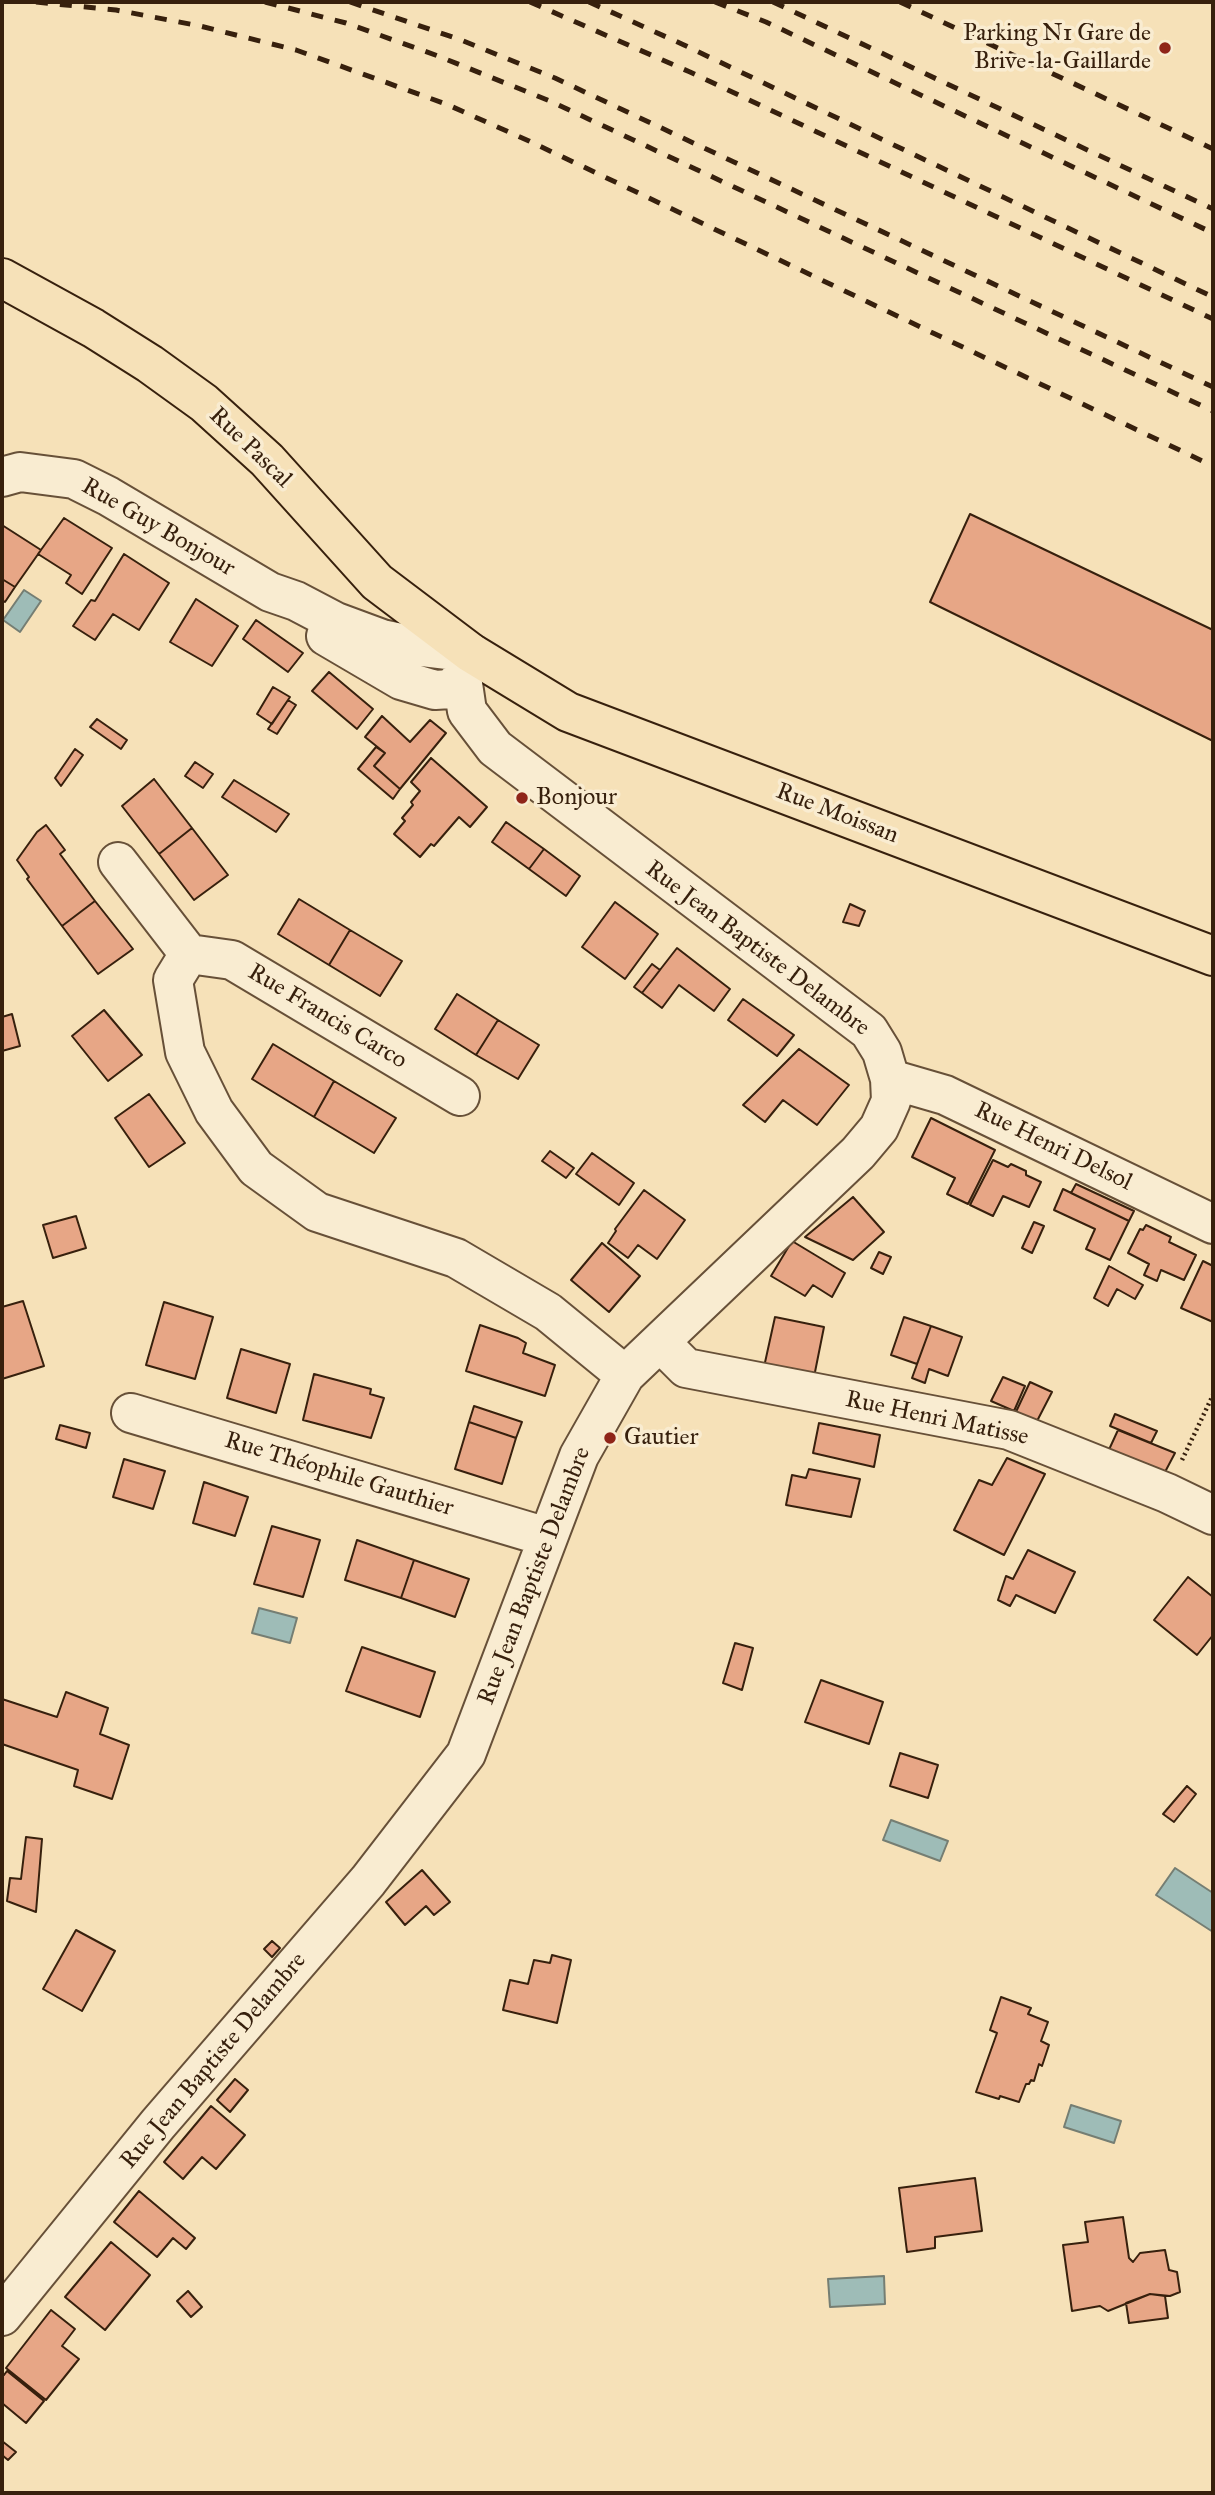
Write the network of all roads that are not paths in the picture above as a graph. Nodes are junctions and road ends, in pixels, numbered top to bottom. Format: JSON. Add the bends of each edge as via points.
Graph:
{"nodes":[{"id":1,"x":2,"y":278,"type":"edge"},
{"id":2,"x":2,"y":477,"type":"edge"},
{"id":3,"x":466,"y":665,"type":"junction"},
{"id":4,"x":118,"y":862,"type":"dead end"},
{"id":5,"x":189,"y":954,"type":"junction"},
{"id":6,"x":1213,"y":956,"type":"edge"},
{"id":7,"x":890,"y":1079,"type":"junction"},
{"id":8,"x":460,"y":1096,"type":"dead end"},
{"id":9,"x":1213,"y":1224,"type":"edge"},
{"id":10,"x":660,"y":1342,"type":"junction"},
{"id":11,"x":625,"y":1375,"type":"junction"},
{"id":12,"x":131,"y":1413,"type":"dead end"},
{"id":13,"x":1213,"y":1515,"type":"edge"},
{"id":14,"x":547,"y":1537,"type":"junction"},
{"id":15,"x":8,"y":2300,"type":"edge"}],
"edges":[{"from":1,"to":3,"type":"main road","name":"Rue Pascal","via":[[93,328],[204,403],[267,460],[377,582]]},
{"from":2,"to":3,"type":"street","name":"Rue Guy Bonjour","via":[[20,472],[74,479],[270,592],[336,622]]},
{"from":3,"to":6,"type":"main road","name":"Rue Moissan","via":[[568,712]]},
{"from":3,"to":7,"type":"street","name":"Rue Jean Baptiste Delambre","via":[[467,711],[495,748],[869,1031]]},
{"from":4,"to":5,"type":"street"},
{"from":5,"to":8,"type":"street","name":"Rue Francis Carco","via":[[232,960]]},
{"from":5,"to":11,"type":"street","via":[[173,980],[185,1052],[214,1111],[256,1168],[317,1212],[456,1258],[548,1312]]},
{"from":7,"to":9,"type":"street","name":"Rue Henri Delsol","via":[[945,1096]]},
{"from":7,"to":10,"type":"street","name":"Rue Jean Baptiste Delambre","via":[[891,1101],[879,1128],[859,1153]]},
{"from":10,"to":11,"type":"street","name":"Rue Jean Baptiste Delambre"},
{"from":10,"to":13,"type":"street","name":"Rue Henri Matisse","via":[[686,1368],[1009,1430]]},
{"from":11,"to":14,"type":"street","name":"Rue Jean Baptiste Delambre","via":[[579,1456]]},
{"from":12,"to":14,"type":"street","name":"Rue Théophile Gauthier"},
{"from":14,"to":15,"type":"street","name":"Rue Jean Baptiste Delambre","via":[[466,1754],[368,1881]]}]}
